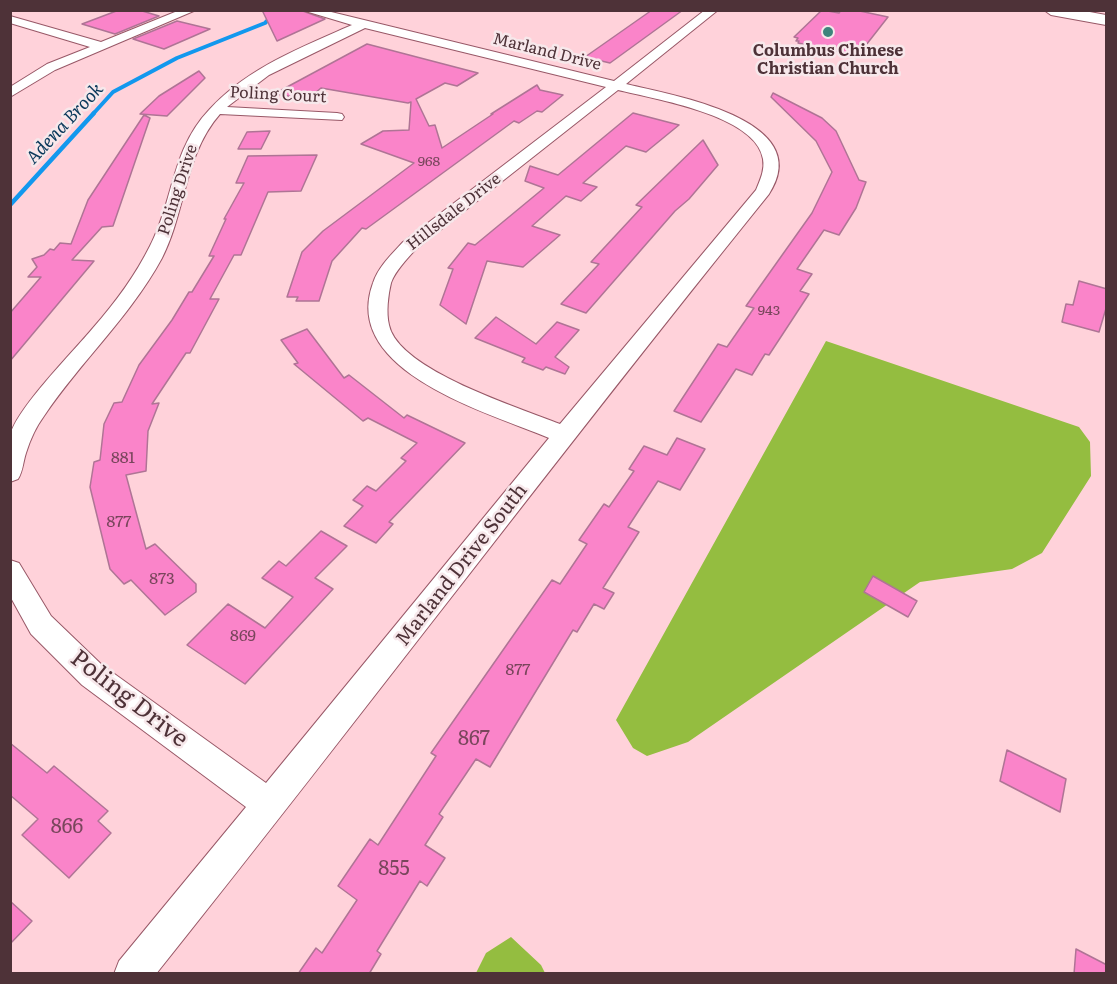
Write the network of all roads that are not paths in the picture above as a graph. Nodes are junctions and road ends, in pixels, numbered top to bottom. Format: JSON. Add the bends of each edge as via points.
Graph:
{"nodes":[{"id":1,"x":190,"y":10,"type":"edge"},
{"id":2,"x":308,"y":10,"type":"edge"},
{"id":3,"x":713,"y":10,"type":"edge"},
{"id":4,"x":1051,"y":10,"type":"edge"},
{"id":5,"x":10,"y":19,"type":"edge"},
{"id":6,"x":1107,"y":20,"type":"edge"},
{"id":7,"x":363,"y":24,"type":"junction"},
{"id":8,"x":100,"y":46,"type":"junction"},
{"id":9,"x":616,"y":86,"type":"junction"},
{"id":10,"x":10,"y":93,"type":"edge"},
{"id":11,"x":216,"y":110,"type":"junction"},
{"id":12,"x":337,"y":117,"type":"dead end"},
{"id":13,"x":767,"y":148,"type":"joint"},
{"id":14,"x":564,"y":435,"type":"junction"},
{"id":15,"x":10,"y":473,"type":"edge"},
{"id":16,"x":10,"y":571,"type":"edge"},
{"id":17,"x":270,"y":805,"type":"junction"},
{"id":18,"x":132,"y":974,"type":"edge"}],
"edges":[{"from":1,"to":8,"type":"street"},
{"from":2,"to":7,"type":"street","name":"Marland Drive"},
{"from":3,"to":9,"type":"street","name":"Hillsdale Drive"},
{"from":4,"to":6,"type":"street"},
{"from":5,"to":8,"type":"street"},
{"from":7,"to":9,"type":"street","name":"Marland Drive"},
{"from":7,"to":11,"type":"street","name":"Poling Drive","via":[[255,79]]},
{"from":8,"to":10,"type":"street","via":[[51,67]]},
{"from":9,"to":13,"type":"street","name":"Marland Drive","via":[[730,117],[755,134]]},
{"from":9,"to":14,"type":"street","name":"Hillsdale Drive","via":[[409,246],[382,282],[380,326],[394,350],[417,371]]},
{"from":11,"to":12,"type":"street","name":"Poling Court"},
{"from":11,"to":15,"type":"street","name":"Poling Drive","via":[[198,130],[165,233],[138,283],[27,426]]},
{"from":13,"to":14,"type":"street","name":"Marland Drive South","via":[[771,177],[763,191]]},
{"from":14,"to":17,"type":"street","name":"Marland Drive South"},
{"from":16,"to":17,"type":"street","name":"Poling Drive","via":[[41,625],[92,675]]},
{"from":17,"to":18,"type":"street","name":"Marland Drive South"}]}
